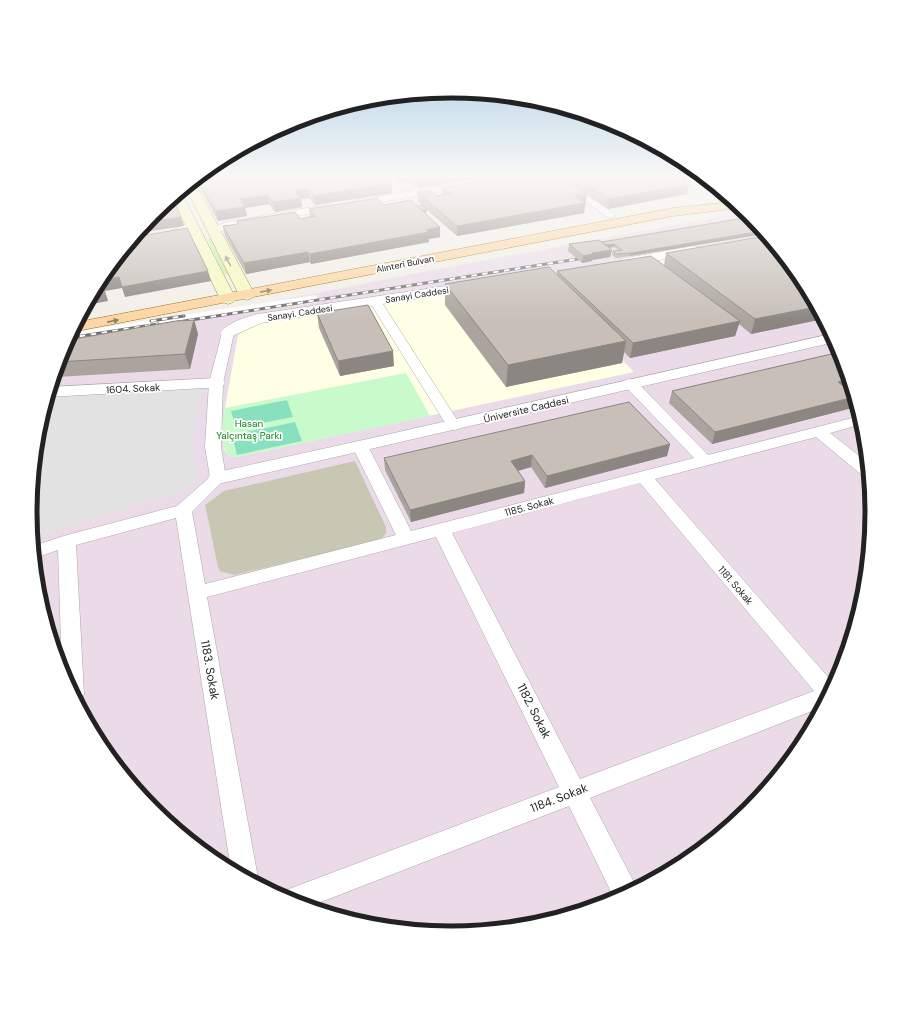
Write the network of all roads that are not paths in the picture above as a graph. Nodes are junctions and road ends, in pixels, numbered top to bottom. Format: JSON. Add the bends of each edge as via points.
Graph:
{"nodes":[{"id":1,"x":191,"y":225,"type":"edge"},
{"id":2,"x":228,"y":225,"type":"edge"},
{"id":3,"x":562,"y":225,"type":"edge"},
{"id":4,"x":602,"y":225,"type":"edge"},
{"id":5,"x":211,"y":227,"type":"junction"},
{"id":6,"x":193,"y":229,"type":"junction"},
{"id":7,"x":168,"y":234,"type":"edge"},
{"id":8,"x":706,"y":248,"type":"edge"},
{"id":9,"x":615,"y":264,"type":"edge"},
{"id":10,"x":486,"y":284,"type":"edge"},
{"id":11,"x":244,"y":290,"type":"junction"},
{"id":12,"x":225,"y":294,"type":"junction"},
{"id":13,"x":375,"y":301,"type":"junction"},
{"id":14,"x":87,"y":314,"type":"edge"},
{"id":15,"x":81,"y":326,"type":"edge"},
{"id":16,"x":228,"y":333,"type":"joint"},
{"id":17,"x":827,"y":339,"type":"edge"},
{"id":18,"x":216,"y":383,"type":"junction"},
{"id":19,"x":630,"y":384,"type":"junction"},
{"id":20,"x":55,"y":392,"type":"edge"},
{"id":21,"x":855,"y":422,"type":"edge"},
{"id":22,"x":454,"y":426,"type":"junction"},
{"id":23,"x":818,"y":431,"type":"junction"},
{"id":24,"x":361,"y":448,"type":"junction"},
{"id":25,"x":704,"y":460,"type":"junction"},
{"id":26,"x":862,"y":466,"type":"edge"},
{"id":27,"x":643,"y":476,"type":"junction"},
{"id":28,"x":218,"y":478,"type":"junction"},
{"id":29,"x":182,"y":510,"type":"junction"},
{"id":30,"x":441,"y":529,"type":"junction"},
{"id":31,"x":406,"y":538,"type":"junction"},
{"id":32,"x":67,"y":541,"type":"junction"},
{"id":33,"x":39,"y":550,"type":"edge"},
{"id":34,"x":197,"y":592,"type":"junction"},
{"id":35,"x":72,"y":679,"type":"edge"},
{"id":36,"x":825,"y":689,"type":"edge"},
{"id":37,"x":822,"y":697,"type":"edge"},
{"id":38,"x":575,"y":792,"type":"junction"},
{"id":39,"x":244,"y":871,"type":"edge"},
{"id":40,"x":623,"y":889,"type":"edge"},
{"id":41,"x":299,"y":897,"type":"edge"}],
"edges":[{"from":1,"to":6,"type":"main road"},
{"from":2,"to":5,"type":"street"},
{"from":3,"to":11,"type":"main road","name":"Alınteri Bulvarı"},
{"from":11,"to":4,"type":"main road","name":"Alınteri Bulvarı","one_way":true},
{"from":5,"to":6,"type":"main road"},
{"from":11,"to":5,"type":"main road","one_way":true},
{"from":6,"to":7,"type":"street"},
{"from":6,"to":12,"type":"main road"},
{"from":8,"to":9,"type":"street"},
{"from":10,"to":13,"type":"street","name":"Sanayi Caddesi"},
{"from":11,"to":12,"type":"main road","name":"Alınteri Bulvarı"},
{"from":12,"to":14,"type":"main road","name":"Alınteri Bulvarı"},
{"from":15,"to":12,"type":"main road","name":"Alınteri Bulvarı","one_way":true},
{"from":13,"to":16,"type":"street","name":"Sanayi. Caddesi","via":[[258,319]]},
{"from":13,"to":22,"type":"street"},
{"from":16,"to":18,"type":"street"},
{"from":17,"to":19,"type":"street","name":"Üniversite Caddesi"},
{"from":18,"to":20,"type":"street","name":"1604. Sokak"},
{"from":18,"to":28,"type":"street","via":[[213,447]]},
{"from":19,"to":22,"type":"street","name":"Üniversite Caddesi"},
{"from":19,"to":25,"type":"street"},
{"from":21,"to":23,"type":"street","name":"1185. Sokak"},
{"from":22,"to":24,"type":"street","name":"Üniversite Caddesi"},
{"from":23,"to":25,"type":"street","name":"1185. Sokak"},
{"from":23,"to":26,"type":"street"},
{"from":24,"to":28,"type":"street","name":"Üniversite Caddesi"},
{"from":24,"to":31,"type":"street"},
{"from":25,"to":27,"type":"street","name":"1185. Sokak"},
{"from":27,"to":30,"type":"street","name":"1185. Sokak"},
{"from":27,"to":36,"type":"street","name":"1181. Sokak"},
{"from":28,"to":29,"type":"street"},
{"from":29,"to":32,"type":"street"},
{"from":29,"to":34,"type":"street","name":"1183. Sokak"},
{"from":30,"to":31,"type":"street","name":"1185. Sokak"},
{"from":30,"to":38,"type":"street","name":"1182. Sokak"},
{"from":31,"to":34,"type":"street","name":"1185. Sokak"},
{"from":32,"to":33,"type":"street"},
{"from":32,"to":35,"type":"street"},
{"from":34,"to":39,"type":"street","name":"1183. Sokak"},
{"from":37,"to":38,"type":"street","name":"1184. Sokak"},
{"from":38,"to":40,"type":"street","name":"1182. Sokak"},
{"from":38,"to":41,"type":"street","name":"1184. Sokak"}]}
